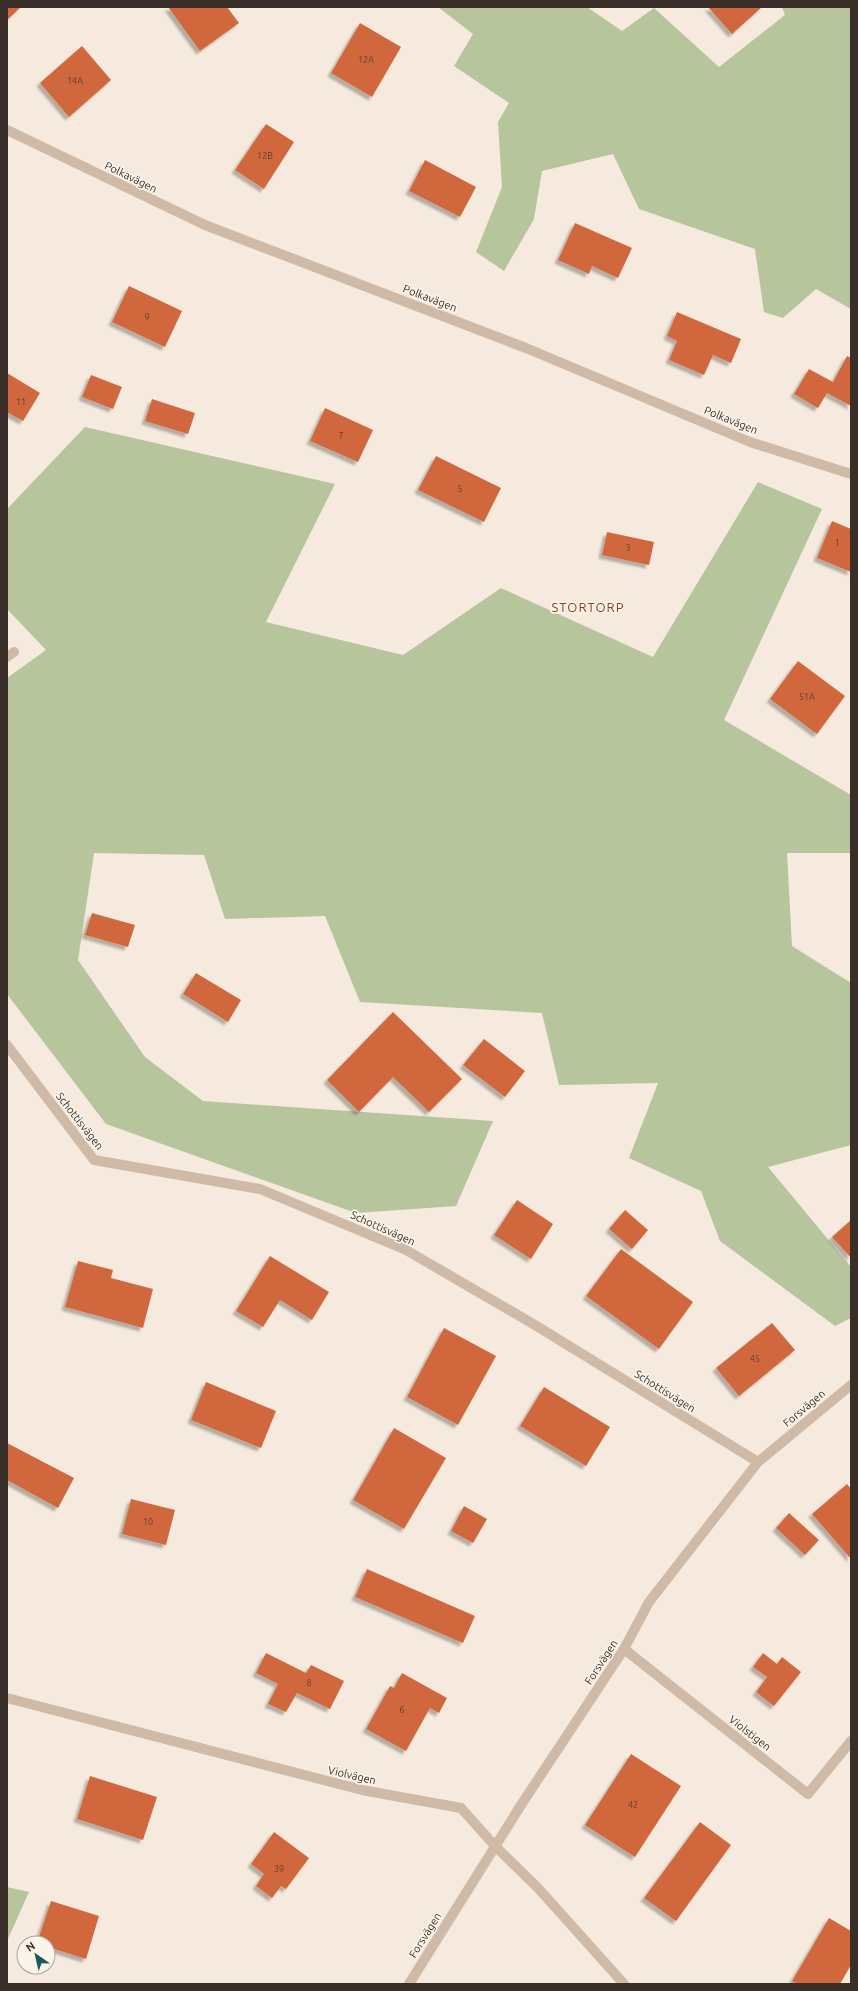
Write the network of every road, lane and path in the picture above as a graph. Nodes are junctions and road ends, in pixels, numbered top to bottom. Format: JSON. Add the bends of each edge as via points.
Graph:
{"nodes":[{"id":1,"x":7,"y":130,"type":"edge"},
{"id":2,"x":851,"y":474,"type":"edge"},
{"id":3,"x":7,"y":1045,"type":"edge"},
{"id":4,"x":851,"y":1385,"type":"edge"},
{"id":5,"x":758,"y":1462,"type":"junction"},
{"id":6,"x":624,"y":1649,"type":"junction"},
{"id":7,"x":7,"y":1698,"type":"edge"},
{"id":8,"x":851,"y":1741,"type":"edge"},
{"id":9,"x":495,"y":1846,"type":"junction"},
{"id":10,"x":409,"y":1984,"type":"edge"},
{"id":11,"x":624,"y":1984,"type":"edge"}],
"edges":[{"from":1,"to":2,"type":"street","name":"Polkavägen","via":[[205,225],[526,348],[750,442]]},
{"from":3,"to":5,"type":"street","name":"Schottisvägen","via":[[94,1160],[260,1189],[406,1250],[535,1324]]},
{"from":4,"to":5,"type":"street","name":"Forsvägen"},
{"from":5,"to":6,"type":"street","name":"Forsvägen","via":[[649,1602]]},
{"from":6,"to":8,"type":"street","name":"Violstigen","via":[[808,1794]]},
{"from":6,"to":9,"type":"street","name":"Forsvägen"},
{"from":7,"to":9,"type":"street","name":"Violvägen","via":[[362,1790],[461,1808]]},
{"from":9,"to":10,"type":"street","name":"Forsvägen"},
{"from":9,"to":11,"type":"street","name":"Violvägen","via":[[538,1888]]}]}
